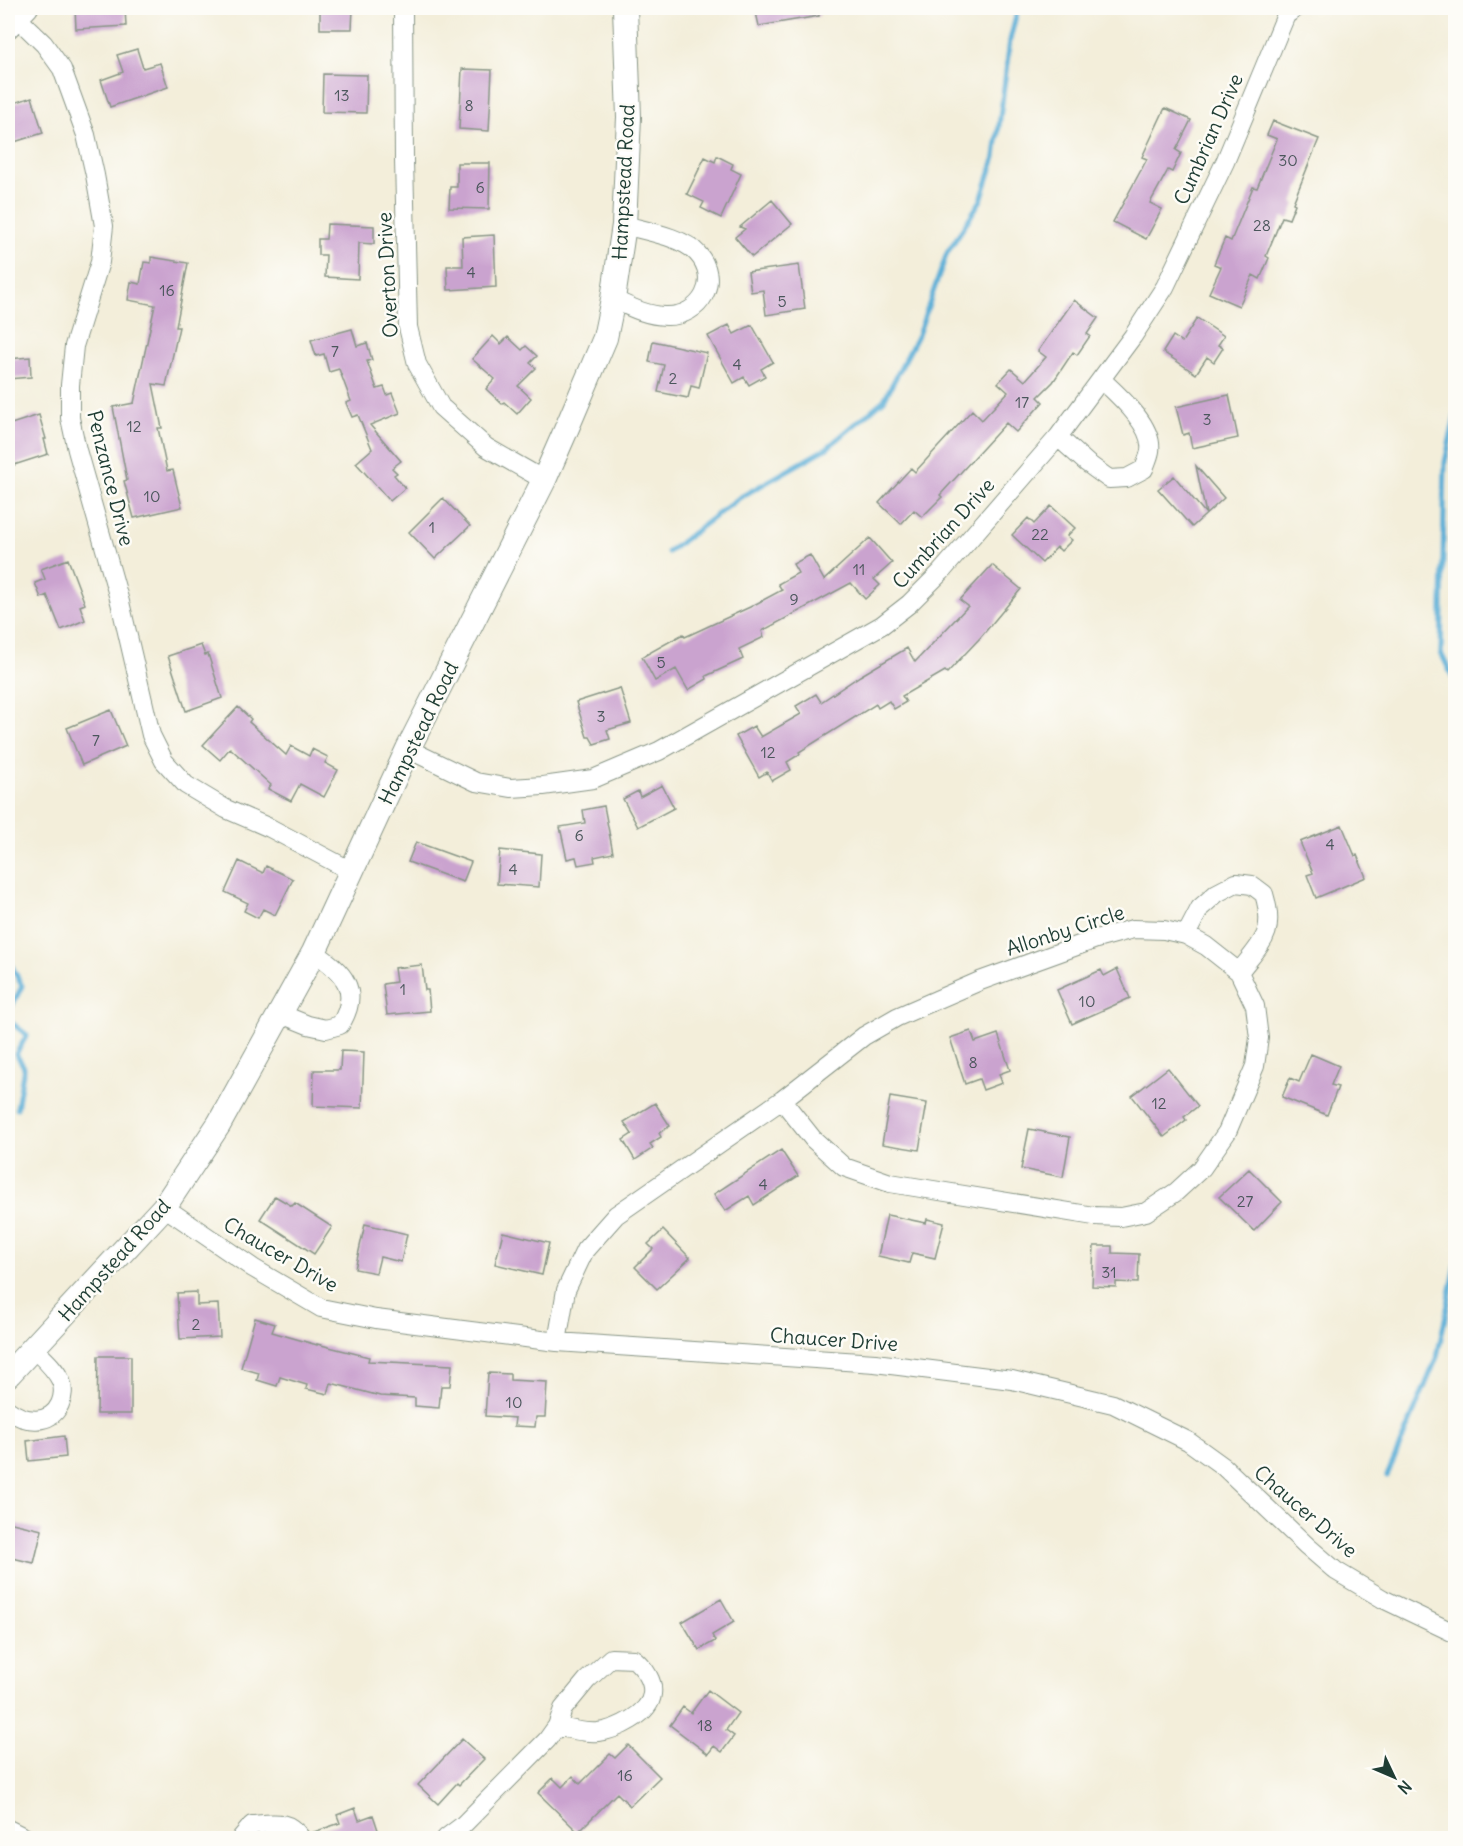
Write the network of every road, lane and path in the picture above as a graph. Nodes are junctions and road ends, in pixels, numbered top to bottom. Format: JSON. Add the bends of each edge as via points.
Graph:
{"nodes":[{"id":1,"x":403,"y":8,"type":"edge"},
{"id":2,"x":626,"y":8,"type":"edge"},
{"id":3,"x":1288,"y":10,"type":"edge"},
{"id":4,"x":15,"y":16,"type":"edge"},
{"id":5,"x":624,"y":225,"type":"junction"},
{"id":6,"x":613,"y":299,"type":"junction"},
{"id":7,"x":1101,"y":379,"type":"junction"},
{"id":8,"x":1058,"y":437,"type":"junction"},
{"id":9,"x":544,"y":480,"type":"junction"},
{"id":10,"x":408,"y":749,"type":"junction"},
{"id":11,"x":353,"y":872,"type":"junction"},
{"id":12,"x":1186,"y":935,"type":"junction"},
{"id":13,"x":314,"y":952,"type":"junction"},
{"id":14,"x":1239,"y":972,"type":"junction"},
{"id":15,"x":281,"y":1014,"type":"junction"},
{"id":16,"x":782,"y":1100,"type":"junction"},
{"id":17,"x":164,"y":1207,"type":"junction"},
{"id":18,"x":557,"y":1342,"type":"junction"},
{"id":19,"x":33,"y":1348,"type":"junction"},
{"id":20,"x":8,"y":1375,"type":"edge"},
{"id":21,"x":8,"y":1410,"type":"edge"},
{"id":22,"x":1455,"y":1634,"type":"edge"},
{"id":23,"x":557,"y":1726,"type":"junction"},
{"id":24,"x":8,"y":1829,"type":"edge"},
{"id":25,"x":26,"y":1839,"type":"edge"},
{"id":26,"x":241,"y":1839,"type":"edge"},
{"id":27,"x":301,"y":1839,"type":"edge"},
{"id":28,"x":446,"y":1839,"type":"edge"}],
"edges":[{"from":1,"to":9,"type":"street","name":"Overton Drive","via":[[408,327],[417,364],[441,407],[486,447]]},
{"from":2,"to":5,"type":"street","name":"Hampstead Road","via":[[628,117]]},
{"from":3,"to":7,"type":"street","name":"Cumbrian Drive","via":[[1225,162],[1165,287]]},
{"from":4,"to":11,"type":"street","name":"Penzance Drive","via":[[44,44],[62,69],[86,135],[104,226],[100,262],[74,346],[70,418],[151,735],[164,761],[186,785]]},
{"from":5,"to":6,"type":"street","name":"Hampstead Road"},
{"from":5,"to":6,"type":"street","via":[[681,242],[696,252],[708,269],[708,287],[698,304],[684,313],[667,316],[644,313]]},
{"from":6,"to":9,"type":"street","name":"Hampstead Road","via":[[605,338]]},
{"from":7,"to":8,"type":"street","name":"Cumbrian Drive"},
{"from":7,"to":8,"type":"street","via":[[1144,426],[1150,449],[1144,469],[1127,477],[1109,479]]},
{"from":8,"to":10,"type":"street","name":"Cumbrian Drive","via":[[909,604],[882,625],[659,751],[593,779],[511,788],[476,782]]},
{"from":9,"to":10,"type":"street","name":"Hampstead Road"},
{"from":10,"to":11,"type":"street","name":"Hampstead Road"},
{"from":11,"to":13,"type":"street","name":"Hampstead Road"},
{"from":12,"to":14,"type":"street","name":"Allonby Circle"},
{"from":12,"to":14,"type":"street","via":[[1200,908],[1217,893],[1236,883],[1252,885],[1264,894],[1269,926]]},
{"from":12,"to":16,"type":"street","name":"Allonby Circle","via":[[1133,929],[980,981],[897,1017],[864,1036]]},
{"from":13,"to":15,"type":"street","name":"Hampstead Road"},
{"from":13,"to":15,"type":"street","via":[[344,977],[350,997],[348,1013],[340,1025],[326,1029]]},
{"from":14,"to":16,"type":"street","name":"Allonby Circle","via":[[1255,1006],[1259,1038],[1255,1066],[1227,1132],[1202,1168],[1146,1212],[1121,1217],[1094,1216],[890,1183],[844,1167],[813,1139]]},
{"from":15,"to":17,"type":"street","name":"Hampstead Road","via":[[219,1124]]},
{"from":16,"to":18,"type":"street","name":"Allonby Circle","via":[[616,1215],[585,1250],[575,1270],[566,1290]]},
{"from":17,"to":18,"type":"street","name":"Chaucer Drive","via":[[252,1268],[321,1308],[376,1319]]},
{"from":17,"to":19,"type":"street","name":"Hampstead Road"},
{"from":18,"to":22,"type":"street","name":"Chaucer Drive","via":[[875,1363],[1012,1380],[1113,1404],[1188,1441],[1224,1467],[1336,1570],[1383,1599]]},
{"from":19,"to":20,"type":"street","name":"Hampstead Road"},
{"from":19,"to":21,"type":"street","via":[[62,1382],[63,1399],[57,1412],[46,1419],[30,1419]]},
{"from":23,"to":23,"type":"street","via":[[578,1732],[622,1726],[641,1713],[652,1696],[644,1667],[634,1659],[612,1658],[563,1709]]},
{"from":23,"to":28,"type":"street"},
{"from":24,"to":25,"type":"street"},
{"from":26,"to":27,"type":"street","via":[[252,1825],[277,1822],[291,1827]]}]}
